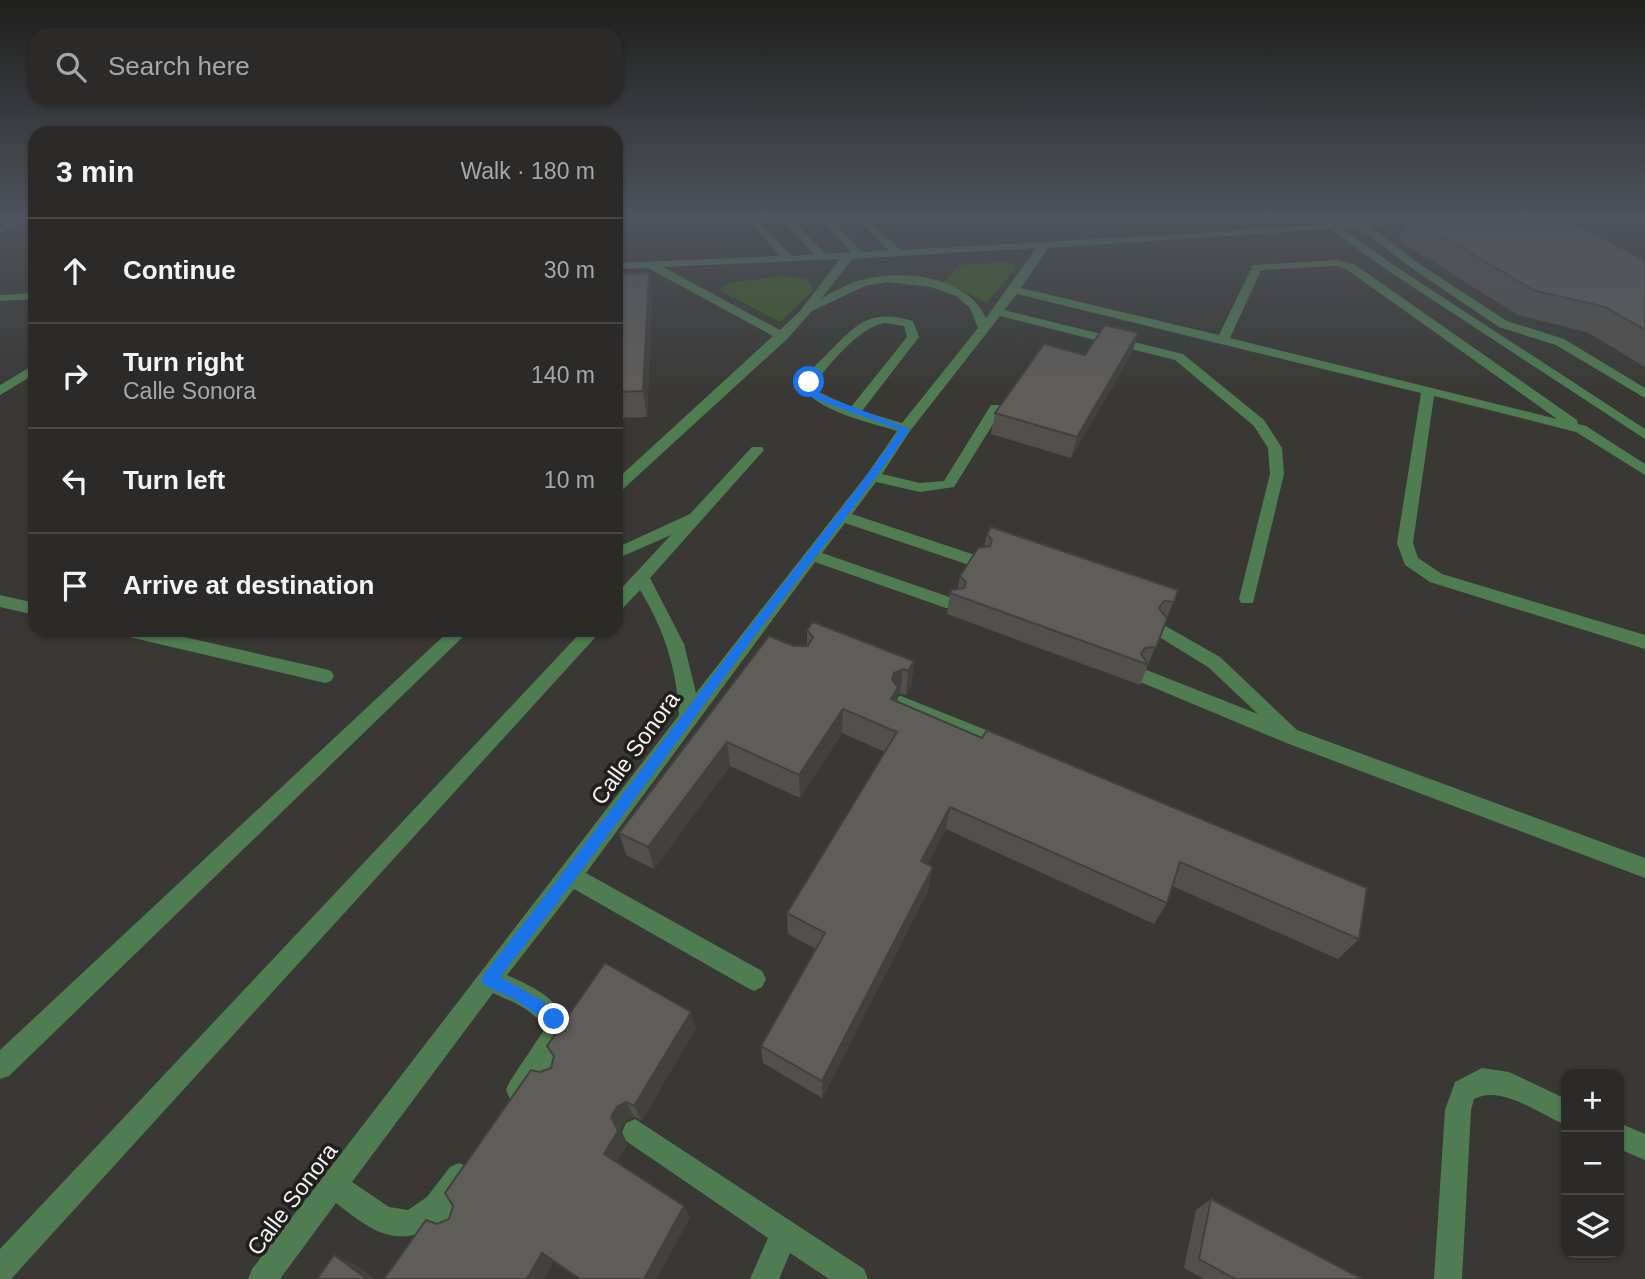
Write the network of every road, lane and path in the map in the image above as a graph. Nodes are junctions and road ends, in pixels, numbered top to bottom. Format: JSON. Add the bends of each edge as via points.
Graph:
{"nodes":[{"id":1,"x":669,"y":275,"type":"edge"},
{"id":2,"x":837,"y":275,"type":"edge"},
{"id":3,"x":1024,"y":275,"type":"edge"},
{"id":4,"x":1253,"y":275,"type":"edge"},
{"id":5,"x":1362,"y":275,"type":"edge"},
{"id":6,"x":1401,"y":275,"type":"edge"},
{"id":7,"x":1429,"y":275,"type":"edge"},
{"id":8,"x":1014,"y":290,"type":"junction"},
{"id":9,"x":28,"y":296,"type":"edge"},
{"id":10,"x":0,"y":298,"type":"edge"},
{"id":11,"x":997,"y":313,"type":"junction"},
{"id":12,"x":804,"y":314,"type":"junction"},
{"id":13,"x":1503,"y":324,"type":"junction"},
{"id":14,"x":1482,"y":328,"type":"junction"},
{"id":15,"x":984,"y":329,"type":"junction"},
{"id":16,"x":783,"y":336,"type":"junction"},
{"id":17,"x":1223,"y":340,"type":"junction"},
{"id":18,"x":28,"y":373,"type":"edge"},
{"id":19,"x":0,"y":391,"type":"edge"},
{"id":20,"x":1428,"y":391,"type":"junction"},
{"id":21,"x":1645,"y":394,"type":"edge"},
{"id":22,"x":996,"y":408,"type":"edge"},
{"id":23,"x":855,"y":411,"type":"junction"},
{"id":24,"x":905,"y":429,"type":"junction"},
{"id":25,"x":1581,"y":429,"type":"junction"},
{"id":26,"x":1645,"y":435,"type":"edge"},
{"id":27,"x":757,"y":450,"type":"dead end"},
{"id":28,"x":1645,"y":470,"type":"edge"},
{"id":29,"x":873,"y":476,"type":"junction"},
{"id":30,"x":623,"y":482,"type":"edge"},
{"id":31,"x":697,"y":516,"type":"junction"},
{"id":32,"x":842,"y":516,"type":"junction"},
{"id":33,"x":623,"y":551,"type":"edge"},
{"id":34,"x":812,"y":555,"type":"junction"},
{"id":35,"x":978,"y":562,"type":"edge"},
{"id":36,"x":641,"y":578,"type":"junction"},
{"id":37,"x":623,"y":597,"type":"edge"},
{"id":38,"x":1247,"y":599,"type":"dead end"},
{"id":39,"x":0,"y":601,"type":"edge"},
{"id":40,"x":952,"y":604,"type":"edge"},
{"id":41,"x":28,"y":607,"type":"edge"},
{"id":42,"x":1162,"y":630,"type":"edge"},
{"id":43,"x":155,"y":637,"type":"edge"},
{"id":44,"x":453,"y":637,"type":"edge"},
{"id":45,"x":462,"y":637,"type":"edge"},
{"id":46,"x":587,"y":637,"type":"edge"},
{"id":47,"x":746,"y":640,"type":"junction"},
{"id":48,"x":1645,"y":642,"type":"edge"},
{"id":49,"x":766,"y":648,"type":"edge"},
{"id":50,"x":436,"y":653,"type":"junction"},
{"id":51,"x":325,"y":676,"type":"dead end"},
{"id":52,"x":1144,"y":676,"type":"edge"},
{"id":53,"x":901,"y":703,"type":"edge"},
{"id":54,"x":689,"y":717,"type":"junction"},
{"id":55,"x":1296,"y":738,"type":"junction"},
{"id":56,"x":1028,"y":756,"type":"edge"},
{"id":57,"x":1645,"y":868,"type":"edge"},
{"id":58,"x":571,"y":876,"type":"junction"},
{"id":59,"x":489,"y":979,"type":"junction"},
{"id":60,"x":754,"y":979,"type":"dead end"},
{"id":61,"x":0,"y":1067,"type":"edge"},
{"id":62,"x":506,"y":1108,"type":"edge"},
{"id":63,"x":1561,"y":1110,"type":"edge"},
{"id":64,"x":635,"y":1132,"type":"edge"},
{"id":65,"x":1624,"y":1138,"type":"edge"},
{"id":66,"x":1645,"y":1147,"type":"edge"},
{"id":67,"x":476,"y":1152,"type":"edge"},
{"id":68,"x":334,"y":1185,"type":"junction"},
{"id":69,"x":785,"y":1233,"type":"junction"},
{"id":70,"x":0,"y":1270,"type":"edge"},
{"id":71,"x":262,"y":1279,"type":"edge"},
{"id":72,"x":764,"y":1279,"type":"edge"},
{"id":73,"x":854,"y":1279,"type":"edge"},
{"id":74,"x":1448,"y":1279,"type":"edge"}],
"edges":[{"from":1,"to":16,"type":"street"},
{"from":2,"to":12,"type":"street"},
{"from":3,"to":8,"type":"street","name":"Calle Sonora"},
{"from":4,"to":17,"type":"street"},
{"from":5,"to":25,"type":"street"},
{"from":6,"to":14,"type":"street"},
{"from":7,"to":13,"type":"street"},
{"from":8,"to":11,"type":"street","name":"Calle Sonora"},
{"from":8,"to":17,"type":"street"},
{"from":9,"to":10,"type":"street"},
{"from":11,"to":15,"type":"street","name":"Calle Sonora"},
{"from":11,"to":38,"type":"street","via":[[1179,357],[1259,423],[1275,448],[1277,474]]},
{"from":12,"to":15,"type":"street","via":[[862,283],[899,279],[961,293],[978,310]]},
{"from":12,"to":16,"type":"street"},
{"from":13,"to":14,"type":"street"},
{"from":13,"to":21,"type":"street","via":[[1560,342]]},
{"from":14,"to":26,"type":"street"},
{"from":15,"to":24,"type":"street","name":"Calle Sonora"},
{"from":16,"to":30,"type":"street"},
{"from":17,"to":20,"type":"street"},
{"from":18,"to":19,"type":"street"},
{"from":20,"to":25,"type":"street"},
{"from":20,"to":48,"type":"street","via":[[1405,543],[1411,561],[1436,578]]},
{"from":22,"to":29,"type":"street","via":[[949,484],[920,488]]},
{"from":23,"to":23,"type":"street","via":[[913,337],[909,324],[885,318],[863,324],[813,375],[809,387],[816,396]]},
{"from":23,"to":24,"type":"street"},
{"from":24,"to":29,"type":"street","name":"Calle Sonora"},
{"from":25,"to":28,"type":"street"},
{"from":27,"to":31,"type":"street"},
{"from":29,"to":32,"type":"street","name":"Calle Sonora"},
{"from":31,"to":33,"type":"street"},
{"from":31,"to":36,"type":"street"},
{"from":32,"to":34,"type":"street","name":"Calle Sonora"},
{"from":32,"to":35,"type":"street"},
{"from":34,"to":40,"type":"street"},
{"from":34,"to":47,"type":"street","name":"Calle Sonora"},
{"from":36,"to":37,"type":"street"},
{"from":36,"to":54,"type":"street","via":[[666,617],[688,682]]},
{"from":39,"to":41,"type":"street"},
{"from":42,"to":55,"type":"street","via":[[1214,662]]},
{"from":43,"to":51,"type":"street"},
{"from":44,"to":50,"type":"street"},
{"from":45,"to":50,"type":"street"},
{"from":46,"to":70,"type":"street"},
{"from":47,"to":49,"type":"street"},
{"from":47,"to":54,"type":"street","name":"Calle Sonora"},
{"from":50,"to":61,"type":"street"},
{"from":52,"to":55,"type":"street"},
{"from":53,"to":56,"type":"street"},
{"from":54,"to":58,"type":"street","name":"Calle Sonora"},
{"from":55,"to":57,"type":"street"},
{"from":58,"to":59,"type":"street","name":"Calle Sonora"},
{"from":58,"to":60,"type":"street"},
{"from":59,"to":62,"type":"street","via":[[548,1012],[556,1031],[544,1069]]},
{"from":59,"to":68,"type":"street","name":"Calle Sonora"},
{"from":63,"to":74,"type":"street","via":[[1509,1086],[1482,1081],[1464,1091],[1458,1110]]},
{"from":64,"to":69,"type":"street"},
{"from":65,"to":66,"type":"street"},
{"from":67,"to":68,"type":"street","via":[[444,1213],[408,1224],[395,1225]]},
{"from":68,"to":71,"type":"street","name":"Calle Sonora"},
{"from":69,"to":72,"type":"street"},
{"from":69,"to":73,"type":"street"}]}
